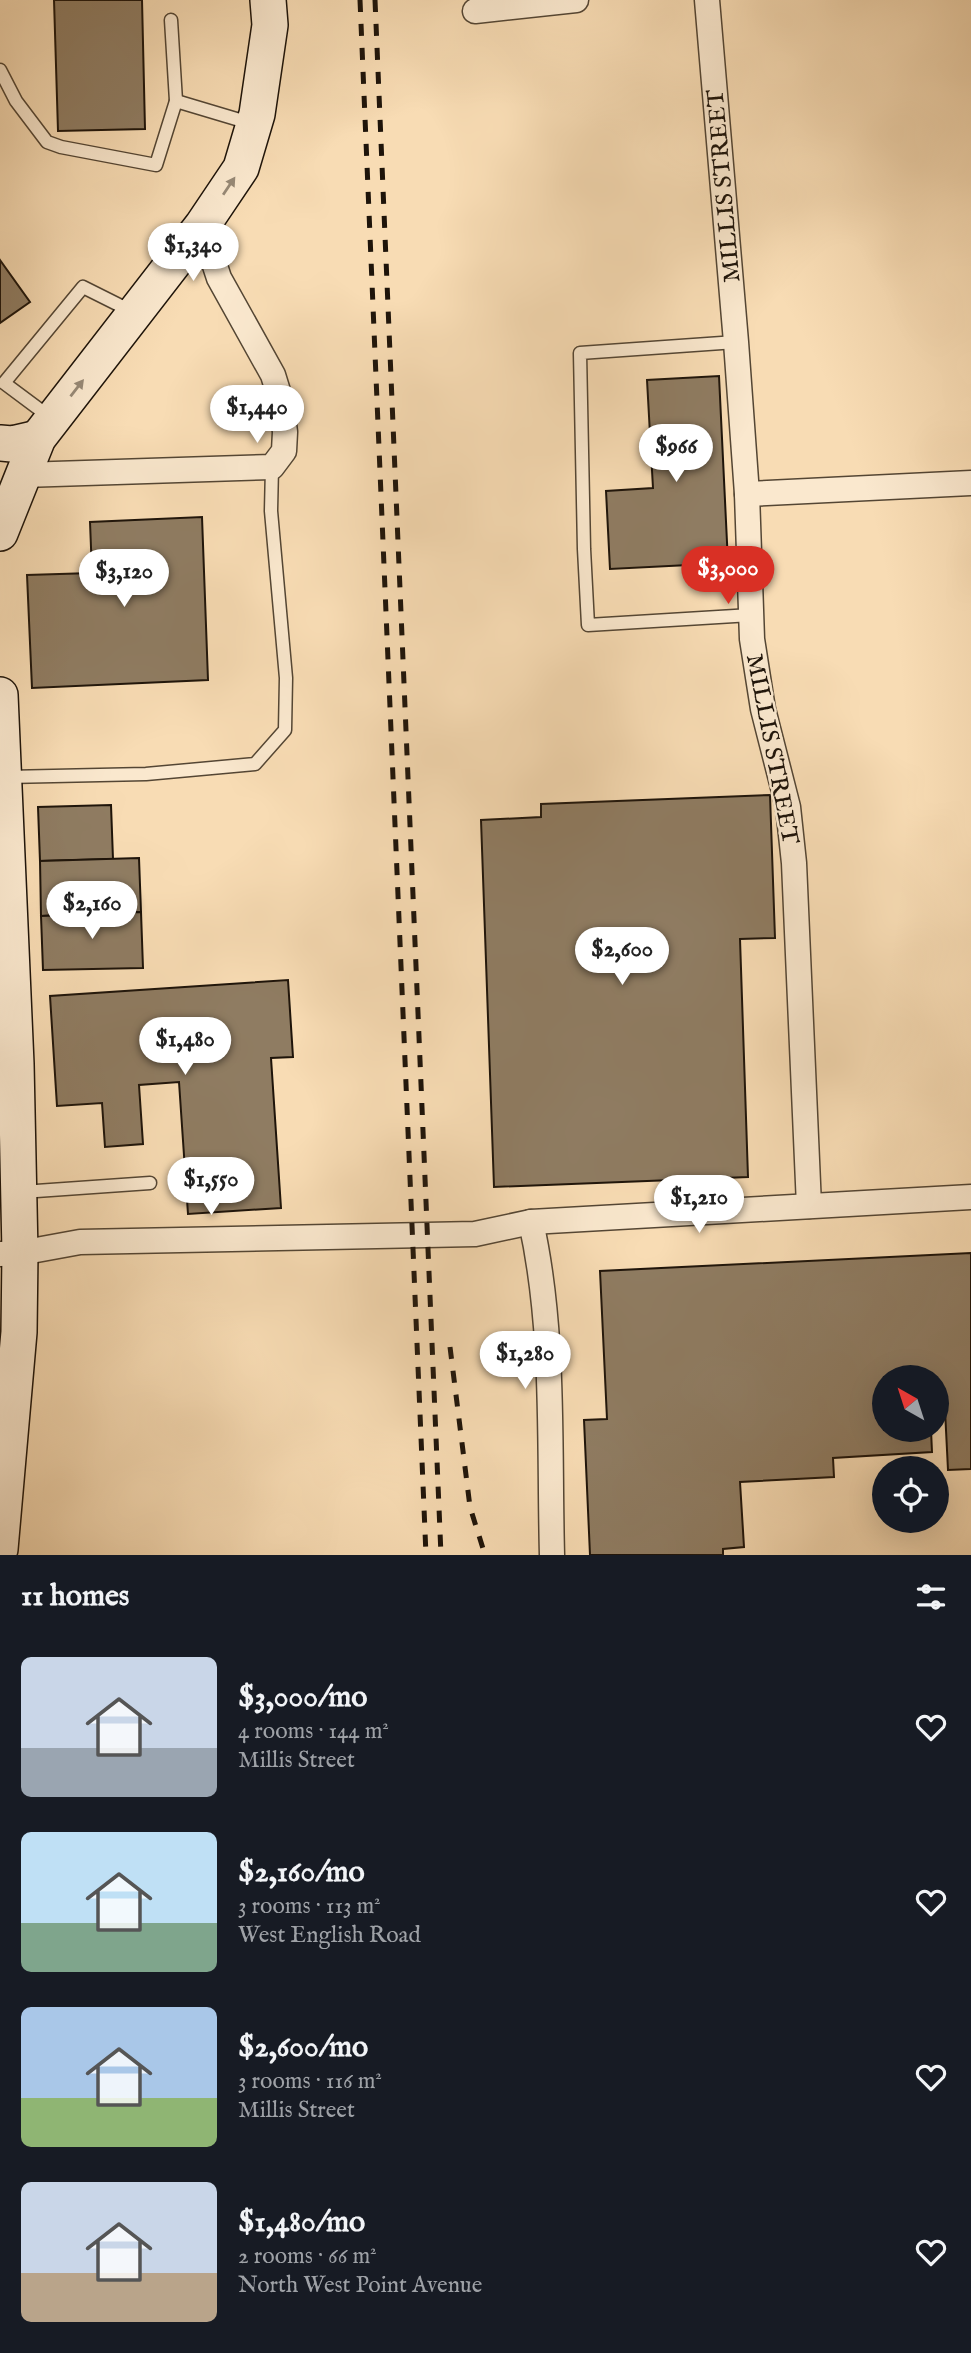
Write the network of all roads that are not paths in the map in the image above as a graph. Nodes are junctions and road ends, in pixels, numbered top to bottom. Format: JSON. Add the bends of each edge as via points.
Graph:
{"nodes":[{"id":1,"x":268,"y":0,"type":"edge"},
{"id":2,"x":576,"y":0,"type":"edge"},
{"id":3,"x":707,"y":0,"type":"edge"},
{"id":4,"x":489,"y":6,"type":"edge"},
{"id":5,"x":171,"y":20,"type":"dead end"},
{"id":6,"x":0,"y":70,"type":"edge"},
{"id":7,"x":176,"y":101,"type":"junction"},
{"id":8,"x":254,"y":124,"type":"junction"},
{"id":9,"x":202,"y":226,"type":"junction"},
{"id":10,"x":135,"y":313,"type":"junction"},
{"id":11,"x":736,"y":342,"type":"junction"},
{"id":12,"x":2,"y":381,"type":"edge"},
{"id":13,"x":45,"y":429,"type":"junction"},
{"id":14,"x":0,"y":443,"type":"edge"},
{"id":15,"x":272,"y":467,"type":"junction"},
{"id":16,"x":23,"y":475,"type":"junction"},
{"id":17,"x":971,"y":483,"type":"edge"},
{"id":18,"x":747,"y":494,"type":"junction"},
{"id":19,"x":0,"y":533,"type":"edge"},
{"id":20,"x":751,"y":615,"type":"junction"},
{"id":21,"x":0,"y":695,"type":"edge"},
{"id":22,"x":4,"y":778,"type":"junction"},
{"id":23,"x":8,"y":1080,"type":"edge"},
{"id":24,"x":150,"y":1183,"type":"dead end"},
{"id":25,"x":19,"y":1192,"type":"junction"},
{"id":26,"x":971,"y":1197,"type":"edge"},
{"id":27,"x":809,"y":1206,"type":"junction"},
{"id":28,"x":531,"y":1222,"type":"junction"},
{"id":29,"x":10,"y":1254,"type":"edge"},
{"id":30,"x":0,"y":1547,"type":"edge"},
{"id":31,"x":552,"y":1555,"type":"edge"}],
"edges":[{"from":1,"to":8,"type":"main road","via":[[270,25]]},
{"from":2,"to":4,"type":"street"},
{"from":3,"to":11,"type":"street","name":"MILLIS STREET"},
{"from":5,"to":7,"type":"lane"},
{"from":6,"to":7,"type":"lane","via":[[16,101],[47,142],[156,165]]},
{"from":7,"to":8,"type":"lane"},
{"from":9,"to":8,"type":"main road","one_way":true,"via":[[241,168]]},
{"from":9,"to":10,"type":"main road"},
{"from":9,"to":15,"type":"street","via":[[219,278],[273,375],[281,401],[284,451]]},
{"from":10,"to":12,"type":"lane","via":[[83,286]]},
{"from":13,"to":10,"type":"main road","one_way":true},
{"from":11,"to":18,"type":"street","name":"MILLIS STREET"},
{"from":11,"to":20,"type":"lane","via":[[580,353],[588,625]]},
{"from":12,"to":13,"type":"lane"},
{"from":13,"to":14,"type":"main road","via":[[12,444]]},
{"from":13,"to":16,"type":"main road"},
{"from":15,"to":16,"type":"street"},
{"from":15,"to":22,"type":"lane","via":[[271,511],[286,678],[285,730],[255,764],[146,774]]},
{"from":16,"to":19,"type":"main road"},
{"from":17,"to":18,"type":"street"},
{"from":18,"to":20,"type":"street","name":"MILLIS STREET"},
{"from":20,"to":27,"type":"street","name":"MILLIS STREET","via":[[763,709],[788,807],[793,852]]},
{"from":21,"to":22,"type":"main road"},
{"from":22,"to":23,"type":"main road"},
{"from":23,"to":25,"type":"main road"},
{"from":24,"to":25,"type":"lane"},
{"from":25,"to":29,"type":"main road"},
{"from":26,"to":27,"type":"street"},
{"from":27,"to":28,"type":"street"},
{"from":28,"to":29,"type":"street","via":[[475,1234],[80,1242]]},
{"from":28,"to":31,"type":"street","via":[[546,1326]]},
{"from":29,"to":30,"type":"main road","via":[[19,1332]]}]}
